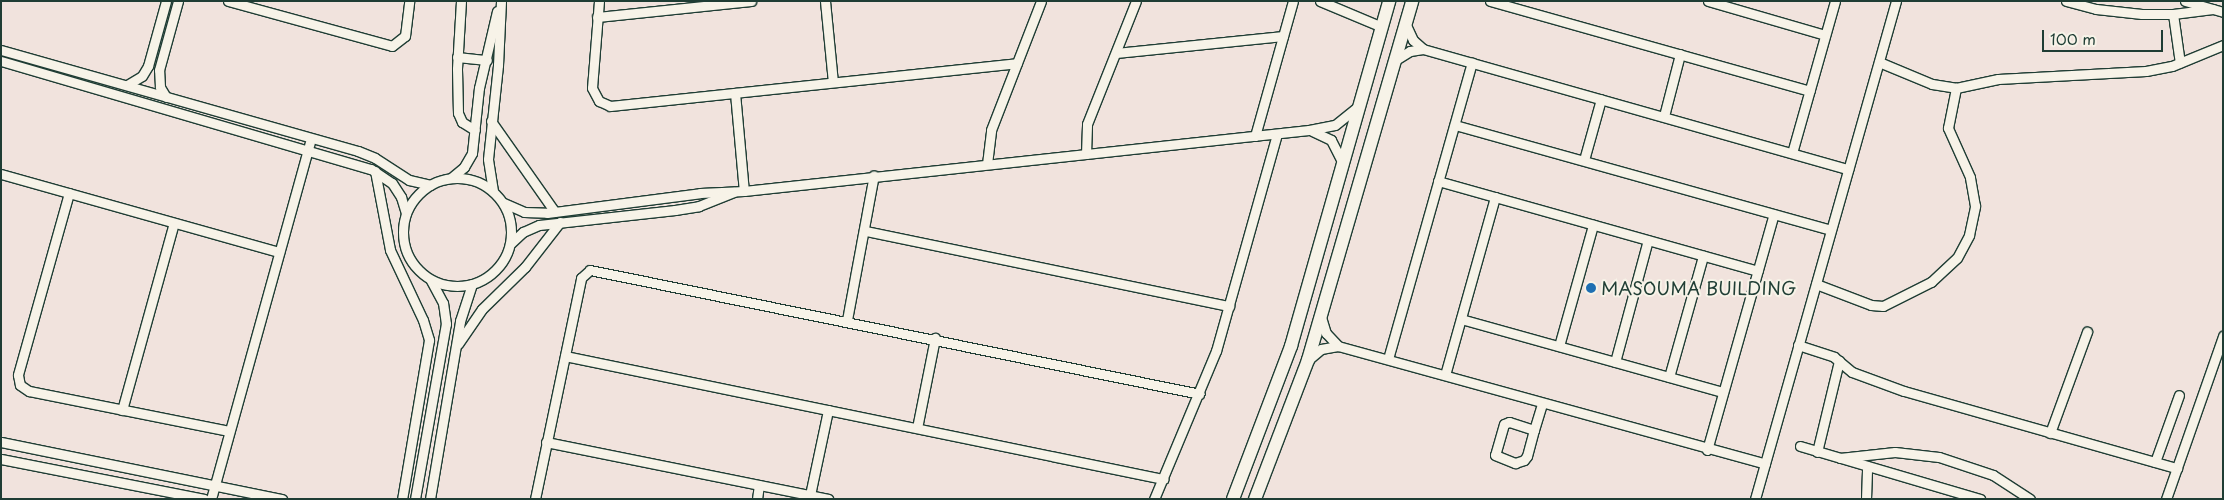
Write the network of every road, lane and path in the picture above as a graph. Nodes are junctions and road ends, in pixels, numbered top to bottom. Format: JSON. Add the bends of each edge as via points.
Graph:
{"nodes":[{"id":1,"x":166,"y":1,"type":"edge"},
{"id":2,"x":178,"y":1,"type":"edge"},
{"id":3,"x":409,"y":1,"type":"edge"},
{"id":4,"x":461,"y":1,"type":"edge"},
{"id":5,"x":501,"y":1,"type":"edge"},
{"id":6,"x":599,"y":1,"type":"edge"},
{"id":7,"x":751,"y":1,"type":"edge"},
{"id":8,"x":825,"y":1,"type":"edge"},
{"id":9,"x":1042,"y":1,"type":"edge"},
{"id":10,"x":1136,"y":1,"type":"edge"},
{"id":11,"x":1293,"y":1,"type":"edge"},
{"id":12,"x":1320,"y":1,"type":"edge"},
{"id":13,"x":1389,"y":1,"type":"edge"},
{"id":14,"x":1412,"y":1,"type":"edge"},
{"id":15,"x":1490,"y":1,"type":"edge"},
{"id":16,"x":1708,"y":1,"type":"edge"},
{"id":17,"x":1835,"y":1,"type":"edge"},
{"id":18,"x":1896,"y":1,"type":"edge"},
{"id":19,"x":2066,"y":1,"type":"edge"},
{"id":20,"x":2185,"y":1,"type":"edge"},
{"id":21,"x":233,"y":2,"type":"edge"},
{"id":22,"x":686,"y":4,"type":"edge"},
{"id":23,"x":1728,"y":4,"type":"edge"},
{"id":24,"x":2213,"y":9,"type":"junction"},
{"id":25,"x":2223,"y":12,"type":"edge"},
{"id":26,"x":2173,"y":14,"type":"junction"},
{"id":27,"x":597,"y":17,"type":"junction"},
{"id":28,"x":1405,"y":22,"type":"junction"},
{"id":29,"x":1382,"y":27,"type":"junction"},
{"id":30,"x":1825,"y":35,"type":"junction"},
{"id":31,"x":1283,"y":36,"type":"junction"},
{"id":32,"x":2223,"y":45,"type":"edge"},
{"id":33,"x":1423,"y":49,"type":"junction"},
{"id":34,"x":1,"y":50,"type":"edge"},
{"id":35,"x":1116,"y":53,"type":"junction"},
{"id":36,"x":1680,"y":54,"type":"junction"},
{"id":37,"x":457,"y":57,"type":"junction"},
{"id":38,"x":150,"y":60,"type":"junction"},
{"id":39,"x":487,"y":60,"type":"junction"},
{"id":40,"x":1394,"y":61,"type":"junction"},
{"id":41,"x":1879,"y":62,"type":"junction"},
{"id":42,"x":2180,"y":62,"type":"junction"},
{"id":43,"x":1472,"y":63,"type":"junction"},
{"id":44,"x":4,"y":64,"type":"edge"},
{"id":45,"x":160,"y":64,"type":"junction"},
{"id":46,"x":1017,"y":64,"type":"junction"},
{"id":47,"x":833,"y":82,"type":"junction"},
{"id":48,"x":127,"y":85,"type":"junction"},
{"id":49,"x":1956,"y":88,"type":"junction"},
{"id":50,"x":1810,"y":91,"type":"junction"},
{"id":51,"x":735,"y":93,"type":"junction"},
{"id":52,"x":166,"y":97,"type":"junction"},
{"id":53,"x":1601,"y":99,"type":"junction"},
{"id":54,"x":1360,"y":104,"type":"junction"},
{"id":55,"x":1664,"y":116,"type":"junction"},
{"id":56,"x":491,"y":122,"type":"junction"},
{"id":57,"x":1454,"y":125,"type":"junction"},
{"id":58,"x":475,"y":130,"type":"junction"},
{"id":59,"x":1309,"y":130,"type":"junction"},
{"id":60,"x":1277,"y":134,"type":"junction"},
{"id":61,"x":1255,"y":136,"type":"junction"},
{"id":62,"x":311,"y":138,"type":"junction"},
{"id":63,"x":308,"y":148,"type":"junction"},
{"id":64,"x":1792,"y":152,"type":"junction"},
{"id":65,"x":1086,"y":154,"type":"junction"},
{"id":66,"x":1584,"y":160,"type":"junction"},
{"id":67,"x":987,"y":164,"type":"junction"},
{"id":68,"x":1342,"y":164,"type":"junction"},
{"id":69,"x":1848,"y":169,"type":"junction"},
{"id":70,"x":375,"y":171,"type":"junction"},
{"id":71,"x":1,"y":174,"type":"edge"},
{"id":72,"x":874,"y":175,"type":"junction"},
{"id":73,"x":451,"y":178,"type":"junction"},
{"id":74,"x":1438,"y":181,"type":"junction"},
{"id":75,"x":430,"y":185,"type":"junction"},
{"id":76,"x":493,"y":191,"type":"junction"},
{"id":77,"x":744,"y":191,"type":"junction"},
{"id":78,"x":733,"y":192,"type":"junction"},
{"id":79,"x":69,"y":193,"type":"junction"},
{"id":80,"x":1495,"y":197,"type":"junction"},
{"id":81,"x":504,"y":204,"type":"junction"},
{"id":82,"x":555,"y":212,"type":"junction"},
{"id":83,"x":406,"y":213,"type":"junction"},
{"id":84,"x":1774,"y":214,"type":"junction"},
{"id":85,"x":560,"y":222,"type":"junction"},
{"id":86,"x":174,"y":223,"type":"junction"},
{"id":87,"x":1593,"y":225,"type":"junction"},
{"id":88,"x":1831,"y":230,"type":"junction"},
{"id":89,"x":866,"y":231,"type":"junction"},
{"id":90,"x":1648,"y":240,"type":"junction"},
{"id":91,"x":510,"y":244,"type":"junction"},
{"id":92,"x":279,"y":252,"type":"junction"},
{"id":93,"x":1703,"y":256,"type":"junction"},
{"id":94,"x":1758,"y":271,"type":"junction"},
{"id":95,"x":430,"y":280,"type":"junction"},
{"id":96,"x":472,"y":284,"type":"junction"},
{"id":97,"x":1816,"y":284,"type":"junction"},
{"id":98,"x":1229,"y":306,"type":"junction"},
{"id":99,"x":1321,"y":317,"type":"junction"},
{"id":100,"x":1461,"y":319,"type":"junction"},
{"id":101,"x":847,"y":320,"type":"junction"},
{"id":102,"x":2087,"y":332,"type":"dead end"},
{"id":103,"x":2223,"y":336,"type":"edge"},
{"id":104,"x":935,"y":338,"type":"junction"},
{"id":105,"x":1338,"y":346,"type":"junction"},
{"id":106,"x":1558,"y":346,"type":"junction"},
{"id":107,"x":1798,"y":346,"type":"junction"},
{"id":108,"x":456,"y":349,"type":"junction"},
{"id":109,"x":565,"y":356,"type":"junction"},
{"id":110,"x":1388,"y":359,"type":"junction"},
{"id":111,"x":1308,"y":360,"type":"junction"},
{"id":112,"x":1839,"y":361,"type":"junction"},
{"id":113,"x":1615,"y":362,"type":"junction"},
{"id":114,"x":1445,"y":375,"type":"junction"},
{"id":115,"x":1669,"y":377,"type":"junction"},
{"id":116,"x":1723,"y":392,"type":"junction"},
{"id":117,"x":1200,"y":394,"type":"junction"},
{"id":118,"x":2179,"y":395,"type":"dead end"},
{"id":119,"x":1542,"y":403,"type":"junction"},
{"id":120,"x":122,"y":410,"type":"junction"},
{"id":121,"x":828,"y":410,"type":"junction"},
{"id":122,"x":917,"y":428,"type":"junction"},
{"id":123,"x":1534,"y":430,"type":"junction"},
{"id":124,"x":229,"y":431,"type":"junction"},
{"id":125,"x":2050,"y":433,"type":"junction"},
{"id":126,"x":1,"y":442,"type":"edge"},
{"id":127,"x":546,"y":442,"type":"junction"},
{"id":128,"x":1800,"y":446,"type":"dead end"},
{"id":129,"x":1707,"y":450,"type":"junction"},
{"id":130,"x":1818,"y":452,"type":"junction"},
{"id":131,"x":1840,"y":458,"type":"junction"},
{"id":132,"x":1,"y":459,"type":"edge"},
{"id":133,"x":2155,"y":462,"type":"junction"},
{"id":134,"x":1765,"y":464,"type":"junction"},
{"id":135,"x":1867,"y":466,"type":"junction"},
{"id":136,"x":2177,"y":468,"type":"junction"},
{"id":137,"x":1163,"y":479,"type":"junction"},
{"id":138,"x":215,"y":485,"type":"junction"},
{"id":139,"x":759,"y":485,"type":"junction"},
{"id":140,"x":810,"y":495,"type":"junction"},
{"id":141,"x":204,"y":499,"type":"edge"},
{"id":142,"x":211,"y":499,"type":"edge"},
{"id":143,"x":282,"y":499,"type":"edge"},
{"id":144,"x":402,"y":499,"type":"edge"},
{"id":145,"x":415,"y":499,"type":"edge"},
{"id":146,"x":430,"y":499,"type":"edge"},
{"id":147,"x":535,"y":499,"type":"edge"},
{"id":148,"x":757,"y":499,"type":"edge"},
{"id":149,"x":828,"y":499,"type":"edge"},
{"id":150,"x":1154,"y":499,"type":"edge"},
{"id":151,"x":1233,"y":499,"type":"edge"},
{"id":152,"x":1255,"y":499,"type":"edge"},
{"id":153,"x":1755,"y":499,"type":"edge"},
{"id":154,"x":1866,"y":499,"type":"edge"},
{"id":155,"x":1980,"y":499,"type":"edge"},
{"id":156,"x":2030,"y":499,"type":"edge"},
{"id":157,"x":2166,"y":499,"type":"edge"}],
"edges":[{"from":1,"to":38,"type":"street"},
{"from":2,"to":45,"type":"street"},
{"from":3,"to":21,"type":"street","via":[[405,36],[392,46]]},
{"from":4,"to":37,"type":"street"},
{"from":5,"to":39,"type":"street"},
{"from":5,"to":56,"type":"street"},
{"from":6,"to":27,"type":"street"},
{"from":7,"to":22,"type":"street"},
{"from":8,"to":47,"type":"street"},
{"from":9,"to":46,"type":"street"},
{"from":10,"to":35,"type":"street"},
{"from":11,"to":31,"type":"street"},
{"from":12,"to":29,"type":"street"},
{"from":13,"to":29,"type":"street"},
{"from":14,"to":28,"type":"street"},
{"from":15,"to":36,"type":"street"},
{"from":16,"to":23,"type":"street"},
{"from":17,"to":30,"type":"street"},
{"from":18,"to":41,"type":"street"},
{"from":19,"to":26,"type":"street","via":[[2119,12]]},
{"from":20,"to":24,"type":"street"},
{"from":22,"to":27,"type":"street"},
{"from":23,"to":30,"type":"street"},
{"from":24,"to":25,"type":"street"},
{"from":24,"to":26,"type":"street"},
{"from":26,"to":42,"type":"street"},
{"from":27,"to":51,"type":"street","via":[[592,88],[602,104],[614,106]]},
{"from":28,"to":33,"type":"street","via":[[1413,40]]},
{"from":28,"to":40,"type":"street"},
{"from":29,"to":54,"type":"street"},
{"from":30,"to":50,"type":"street"},
{"from":31,"to":35,"type":"street"},
{"from":31,"to":61,"type":"street"},
{"from":32,"to":42,"type":"street"},
{"from":33,"to":40,"type":"street","via":[[1410,51]]},
{"from":33,"to":43,"type":"street"},
{"from":34,"to":48,"type":"street"},
{"from":35,"to":65,"type":"street","via":[[1087,124]]},
{"from":36,"to":50,"type":"street"},
{"from":36,"to":55,"type":"street"},
{"from":37,"to":39,"type":"street"},
{"from":37,"to":58,"type":"street","via":[[459,117]]},
{"from":38,"to":45,"type":"street","via":[[154,65]]},
{"from":38,"to":48,"type":"street","via":[[142,76]]},
{"from":39,"to":58,"type":"street","via":[[479,88]]},
{"from":40,"to":99,"type":"street"},
{"from":41,"to":49,"type":"street","via":[[1932,84]]},
{"from":41,"to":69,"type":"street"},
{"from":42,"to":49,"type":"street","via":[[2146,71],[1998,79]]},
{"from":43,"to":53,"type":"street"},
{"from":43,"to":57,"type":"street"},
{"from":44,"to":63,"type":"street"},
{"from":45,"to":52,"type":"street","via":[[159,81]]},
{"from":46,"to":47,"type":"street"},
{"from":46,"to":67,"type":"street","via":[[988,136]]},
{"from":47,"to":51,"type":"street"},
{"from":48,"to":52,"type":"street"},
{"from":49,"to":97,"type":"street","via":[[1948,128],[1970,177],[1974,206],[1969,235],[1957,258],[1931,282],[1883,306],[1871,305]]},
{"from":50,"to":64,"type":"street"},
{"from":51,"to":77,"type":"street"},
{"from":52,"to":62,"type":"street"},
{"from":53,"to":55,"type":"street"},
{"from":53,"to":66,"type":"street"},
{"from":54,"to":59,"type":"street","via":[[1341,122]]},
{"from":54,"to":68,"type":"street"},
{"from":55,"to":64,"type":"street"},
{"from":56,"to":76,"type":"street","via":[[488,167]]},
{"from":56,"to":82,"type":"street"},
{"from":57,"to":66,"type":"street"},
{"from":57,"to":74,"type":"street"},
{"from":58,"to":73,"type":"street","via":[[468,160]]},
{"from":59,"to":60,"type":"street"},
{"from":59,"to":68,"type":"street","via":[[1331,140]]},
{"from":60,"to":61,"type":"street"},
{"from":60,"to":98,"type":"street"},
{"from":61,"to":65,"type":"street"},
{"from":62,"to":63,"type":"street"},
{"from":62,"to":75,"type":"street","via":[[367,154],[409,180]]},
{"from":63,"to":70,"type":"street"},
{"from":63,"to":92,"type":"street"},
{"from":64,"to":69,"type":"street"},
{"from":65,"to":67,"type":"street"},
{"from":66,"to":84,"type":"street"},
{"from":67,"to":72,"type":"street"},
{"from":68,"to":151,"type":"street","via":[[1284,368]]},
{"from":69,"to":88,"type":"street"},
{"from":70,"to":83,"type":"street","via":[[397,189]]},
{"from":70,"to":144,"type":"street","via":[[390,250],[424,320],[429,340]]},
{"from":71,"to":79,"type":"street"},
{"from":72,"to":77,"type":"street"},
{"from":72,"to":89,"type":"street"},
{"from":73,"to":75,"type":"street"},
{"from":73,"to":76,"type":"street","via":[[474,180]]},
{"from":74,"to":80,"type":"street"},
{"from":74,"to":110,"type":"street"},
{"from":75,"to":83,"type":"street","via":[[420,192]]},
{"from":76,"to":81,"type":"street"},
{"from":77,"to":78,"type":"street"},
{"from":78,"to":82,"type":"street","via":[[686,194]]},
{"from":78,"to":85,"type":"street","via":[[687,208]]},
{"from":79,"to":86,"type":"street"},
{"from":79,"to":120,"type":"street","via":[[18,382],[29,391]]},
{"from":80,"to":87,"type":"street"},
{"from":80,"to":100,"type":"street"},
{"from":81,"to":82,"type":"street","via":[[524,212]]},
{"from":81,"to":91,"type":"street","via":[[511,223]]},
{"from":83,"to":95,"type":"street","via":[[403,226],[406,251]]},
{"from":84,"to":88,"type":"street"},
{"from":84,"to":94,"type":"street"},
{"from":85,"to":91,"type":"street","via":[[531,228]]},
{"from":85,"to":108,"type":"street","via":[[525,267],[482,309]]},
{"from":86,"to":92,"type":"street"},
{"from":86,"to":120,"type":"street"},
{"from":87,"to":90,"type":"street"},
{"from":87,"to":106,"type":"street"},
{"from":88,"to":97,"type":"street"},
{"from":89,"to":98,"type":"street"},
{"from":89,"to":101,"type":"street"},
{"from":90,"to":93,"type":"street"},
{"from":90,"to":113,"type":"street"},
{"from":91,"to":96,"type":"street","via":[[493,273]]},
{"from":92,"to":124,"type":"street"},
{"from":93,"to":94,"type":"street"},
{"from":93,"to":115,"type":"street"},
{"from":94,"to":116,"type":"street"},
{"from":95,"to":96,"type":"street","via":[[451,286]]},
{"from":95,"to":145,"type":"street","via":[[443,303],[446,324]]},
{"from":96,"to":108,"type":"street","via":[[463,308]]},
{"from":97,"to":107,"type":"street"},
{"from":98,"to":117,"type":"street"},
{"from":99,"to":105,"type":"street","via":[[1326,333]]},
{"from":99,"to":111,"type":"street"},
{"from":100,"to":106,"type":"street"},
{"from":100,"to":114,"type":"street"},
{"from":101,"to":104,"type":"street"},
{"from":101,"to":109,"type":"street","via":[[590,270],[581,278]]},
{"from":102,"to":125,"type":"street"},
{"from":103,"to":136,"type":"street"},
{"from":104,"to":117,"type":"street"},
{"from":104,"to":122,"type":"street"},
{"from":105,"to":110,"type":"street"},
{"from":105,"to":111,"type":"street","via":[[1321,349]]},
{"from":106,"to":113,"type":"street"},
{"from":107,"to":112,"type":"street"},
{"from":107,"to":134,"type":"street"},
{"from":108,"to":146,"type":"street"},
{"from":109,"to":121,"type":"street"},
{"from":109,"to":127,"type":"street"},
{"from":110,"to":114,"type":"street"},
{"from":111,"to":152,"type":"street"},
{"from":112,"to":125,"type":"street","via":[[1849,370],[1887,385]]},
{"from":112,"to":130,"type":"street"},
{"from":113,"to":115,"type":"street"},
{"from":114,"to":119,"type":"street"},
{"from":115,"to":116,"type":"street"},
{"from":116,"to":129,"type":"street"},
{"from":117,"to":137,"type":"street"},
{"from":118,"to":133,"type":"street"},
{"from":119,"to":123,"type":"street"},
{"from":119,"to":129,"type":"street"},
{"from":120,"to":124,"type":"street"},
{"from":121,"to":122,"type":"street"},
{"from":121,"to":140,"type":"street"},
{"from":122,"to":137,"type":"street"},
{"from":123,"to":123,"type":"street","via":[[1506,423],[1495,455],[1522,462]]},
{"from":124,"to":138,"type":"street"},
{"from":125,"to":133,"type":"street"},
{"from":126,"to":138,"type":"street"},
{"from":127,"to":139,"type":"street"},
{"from":127,"to":147,"type":"street"},
{"from":128,"to":130,"type":"street"},
{"from":129,"to":134,"type":"street"},
{"from":130,"to":131,"type":"street"},
{"from":131,"to":135,"type":"street"},
{"from":131,"to":156,"type":"street","via":[[1896,452],[1939,457],[1993,475]]},
{"from":132,"to":141,"type":"street"},
{"from":133,"to":136,"type":"street"},
{"from":134,"to":153,"type":"street"},
{"from":135,"to":154,"type":"street"},
{"from":135,"to":155,"type":"street"},
{"from":136,"to":157,"type":"street"},
{"from":137,"to":150,"type":"street"},
{"from":138,"to":142,"type":"street"},
{"from":138,"to":143,"type":"street"},
{"from":139,"to":140,"type":"street"},
{"from":139,"to":148,"type":"street"},
{"from":140,"to":149,"type":"street"}]}
